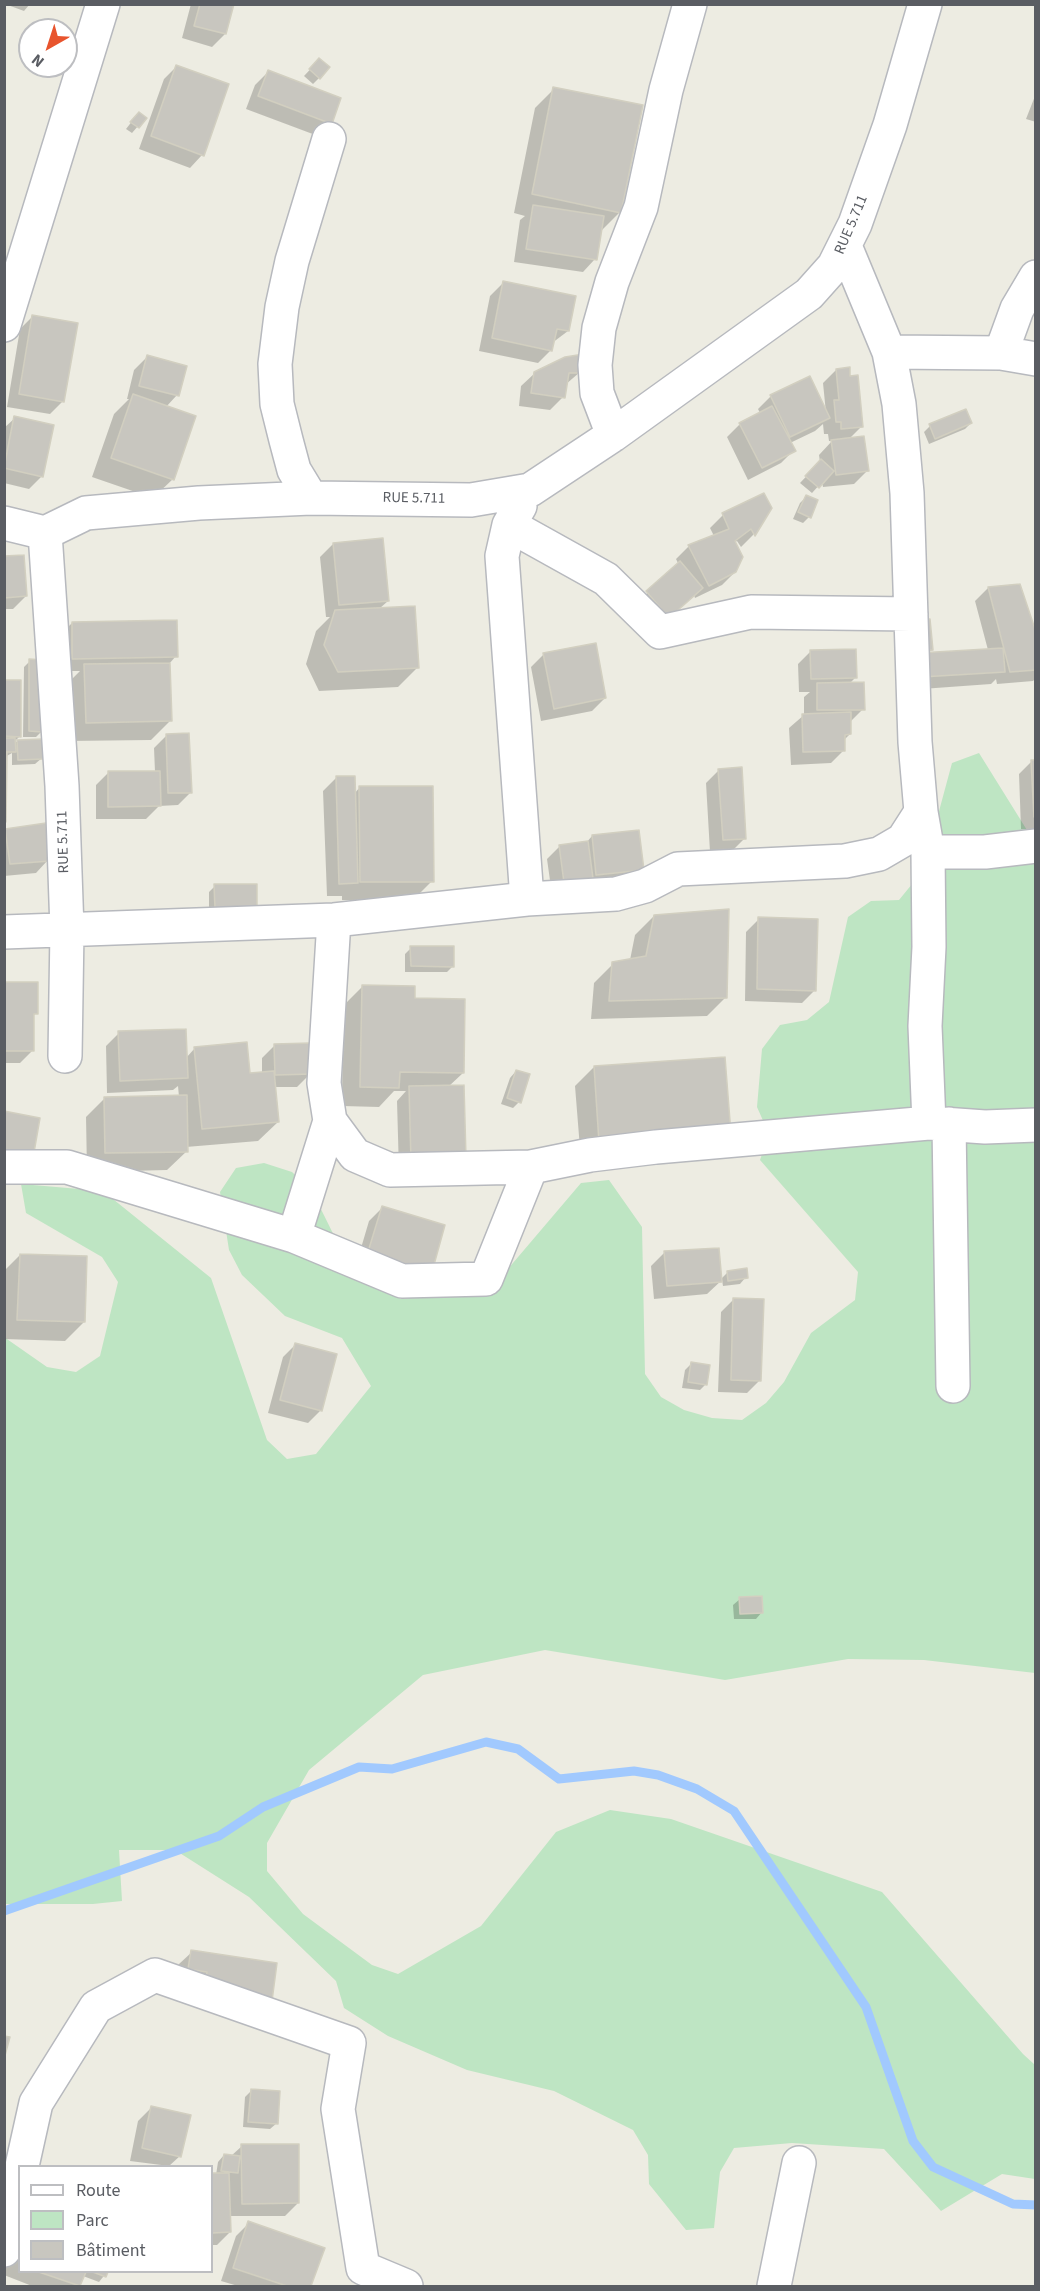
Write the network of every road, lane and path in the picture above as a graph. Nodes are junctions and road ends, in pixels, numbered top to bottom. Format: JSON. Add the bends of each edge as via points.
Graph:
{"nodes":[{"id":1,"x":103,"y":4,"type":"edge"},
{"id":2,"x":690,"y":4,"type":"edge"},
{"id":3,"x":925,"y":4,"type":"edge"},
{"id":4,"x":328,"y":139,"type":"dead end"},
{"id":5,"x":845,"y":246,"type":"junction"},
{"id":6,"x":1035,"y":277,"type":"edge"},
{"id":7,"x":4,"y":325,"type":"edge"},
{"id":8,"x":888,"y":352,"type":"junction"},
{"id":9,"x":1001,"y":353,"type":"junction"},
{"id":10,"x":1035,"y":359,"type":"edge"},
{"id":11,"x":613,"y":435,"type":"junction"},
{"id":12,"x":530,"y":490,"type":"junction"},
{"id":13,"x":310,"y":498,"type":"junction"},
{"id":14,"x":4,"y":523,"type":"edge"},
{"id":15,"x":509,"y":525,"type":"junction"},
{"id":16,"x":45,"y":533,"type":"junction"},
{"id":17,"x":911,"y":614,"type":"junction"},
{"id":18,"x":921,"y":812,"type":"junction"},
{"id":19,"x":1035,"y":846,"type":"edge"},
{"id":20,"x":928,"y":852,"type":"junction"},
{"id":21,"x":527,"y":899,"type":"junction"},
{"id":22,"x":334,"y":920,"type":"junction"},
{"id":23,"x":67,"y":930,"type":"junction"},
{"id":24,"x":4,"y":932,"type":"edge"},
{"id":25,"x":66,"y":1056,"type":"dead end"},
{"id":26,"x":330,"y":1121,"type":"junction"},
{"id":27,"x":939,"y":1123,"type":"junction"},
{"id":28,"x":1035,"y":1125,"type":"edge"},
{"id":29,"x":4,"y":1167,"type":"edge"},
{"id":30,"x":531,"y":1167,"type":"junction"},
{"id":31,"x":294,"y":1236,"type":"junction"},
{"id":32,"x":953,"y":1386,"type":"dead end"},
{"id":33,"x":799,"y":2163,"type":"dead end"},
{"id":34,"x":22,"y":2165,"type":"edge"},
{"id":35,"x":18,"y":2188,"type":"edge"},
{"id":36,"x":4,"y":2250,"type":"edge"},
{"id":37,"x":406,"y":2286,"type":"edge"},
{"id":38,"x":774,"y":2286,"type":"edge"}],
"edges":[{"from":1,"to":7,"type":"street"},
{"from":2,"to":11,"type":"street","via":[[666,90],[641,207],[599,328],[597,393]]},
{"from":3,"to":5,"type":"street","name":"RUE 5.711","via":[[890,125]]},
{"from":4,"to":13,"type":"street","via":[[292,261],[275,364],[277,404],[286,440],[294,470]]},
{"from":5,"to":8,"type":"street"},
{"from":5,"to":11,"type":"street","name":"RUE 5.711","via":[[834,266],[809,294]]},
{"from":6,"to":9,"type":"street","via":[[1017,309]]},
{"from":8,"to":9,"type":"street"},
{"from":8,"to":17,"type":"street","via":[[902,437]]},
{"from":9,"to":10,"type":"street"},
{"from":11,"to":12,"type":"street","name":"RUE 5.711"},
{"from":12,"to":13,"type":"street","name":"RUE 5.711","via":[[471,500]]},
{"from":12,"to":15,"type":"street"},
{"from":13,"to":16,"type":"street","name":"RUE 5.711","via":[[86,513]]},
{"from":14,"to":16,"type":"street"},
{"from":15,"to":17,"type":"street","via":[[606,579],[660,632],[751,612]]},
{"from":15,"to":21,"type":"street","via":[[502,556]]},
{"from":16,"to":23,"type":"street","name":"RUE 5.711","via":[[57,689]]},
{"from":17,"to":18,"type":"street"},
{"from":18,"to":20,"type":"street"},
{"from":18,"to":21,"type":"street","via":[[903,840],[879,854],[845,861],[678,868],[645,886],[616,894]]},
{"from":19,"to":20,"type":"street","via":[[985,852]]},
{"from":20,"to":27,"type":"street","via":[[925,1026]]},
{"from":21,"to":22,"type":"street"},
{"from":22,"to":23,"type":"street"},
{"from":22,"to":26,"type":"street","via":[[324,1083]]},
{"from":23,"to":24,"type":"street"},
{"from":23,"to":25,"type":"street","name":"RUE 5.711"},
{"from":26,"to":30,"type":"street","via":[[355,1155],[390,1170]]},
{"from":26,"to":31,"type":"street"},
{"from":27,"to":28,"type":"street","via":[[985,1127]]},
{"from":27,"to":30,"type":"street","via":[[645,1149]]},
{"from":27,"to":32,"type":"street"},
{"from":29,"to":31,"type":"street","via":[[67,1167]]},
{"from":30,"to":31,"type":"street","via":[[486,1279],[402,1281]]},
{"from":33,"to":38,"type":"street"},
{"from":34,"to":37,"type":"street","via":[[36,2103],[96,2007],[155,1975],[349,2043],[338,2109],[363,2268]]},
{"from":35,"to":36,"type":"street"}]}
